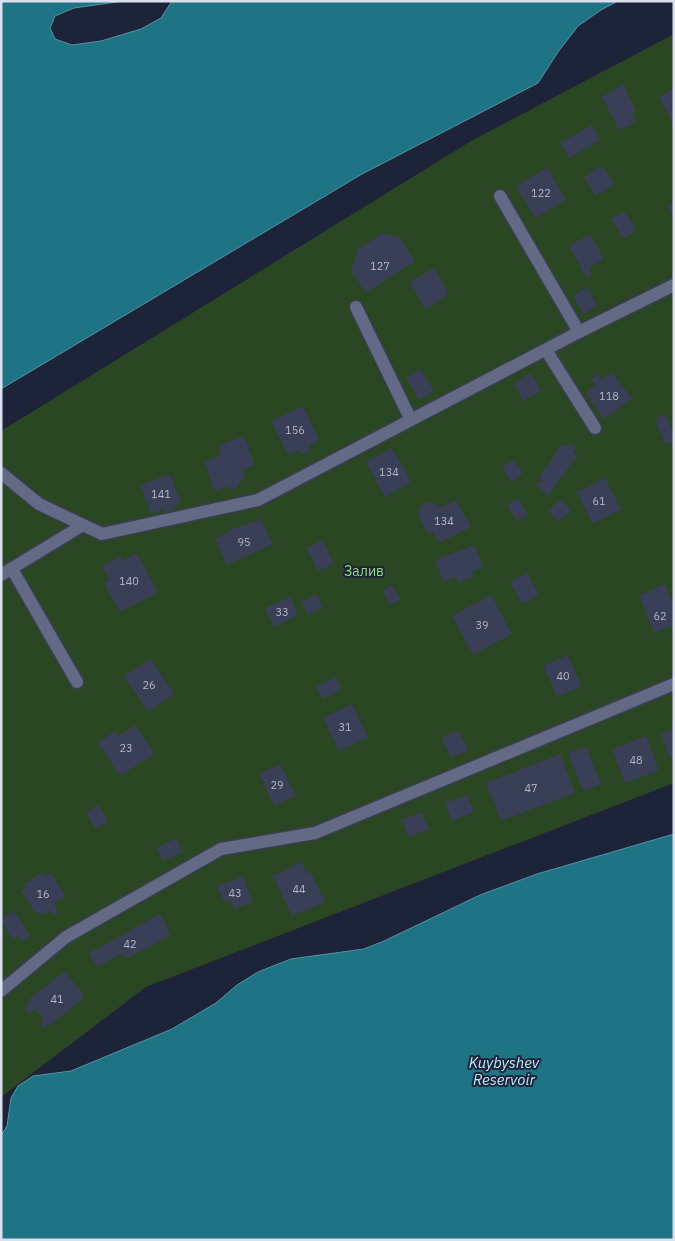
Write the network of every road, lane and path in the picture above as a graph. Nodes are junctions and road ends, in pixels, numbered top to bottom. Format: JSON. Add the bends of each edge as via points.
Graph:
{"nodes":[{"id":1,"x":500,"y":196,"type":"dead end"},
{"id":2,"x":674,"y":285,"type":"edge"},
{"id":3,"x":356,"y":307,"type":"dead end"},
{"id":4,"x":579,"y":332,"type":"junction"},
{"id":5,"x":546,"y":350,"type":"junction"},
{"id":6,"x":411,"y":420,"type":"junction"},
{"id":7,"x":594,"y":428,"type":"dead end"},
{"id":8,"x":1,"y":473,"type":"edge"},
{"id":9,"x":83,"y":525,"type":"junction"},
{"id":10,"x":6,"y":572,"type":"edge"},
{"id":11,"x":77,"y":682,"type":"dead end"},
{"id":12,"x":674,"y":684,"type":"edge"},
{"id":13,"x":1,"y":990,"type":"edge"}],
"edges":[{"from":1,"to":4,"type":"lane"},
{"from":2,"to":4,"type":"lane"},
{"from":3,"to":6,"type":"lane"},
{"from":4,"to":5,"type":"lane"},
{"from":5,"to":6,"type":"lane"},
{"from":5,"to":7,"type":"lane"},
{"from":6,"to":9,"type":"lane","via":[[258,500],[102,534]]},
{"from":8,"to":9,"type":"lane","via":[[39,504]]},
{"from":9,"to":10,"type":"lane"},
{"from":10,"to":11,"type":"lane"},
{"from":12,"to":13,"type":"lane","via":[[315,833],[221,849],[66,937]]}]}
